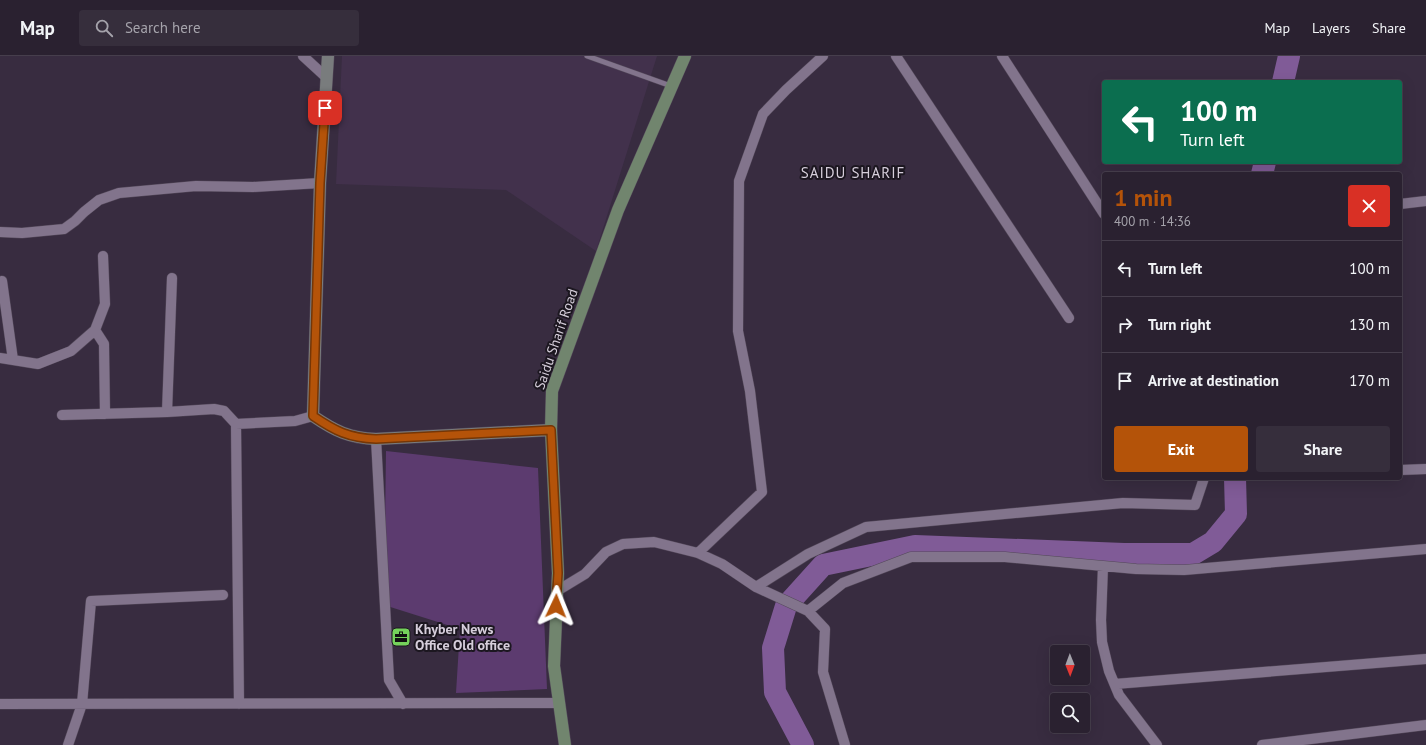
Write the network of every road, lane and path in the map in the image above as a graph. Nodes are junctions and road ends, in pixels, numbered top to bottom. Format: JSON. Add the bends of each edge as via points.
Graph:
{"nodes":[{"id":1,"x":303,"y":56,"type":"edge"},
{"id":2,"x":328,"y":56,"type":"edge"},
{"id":3,"x":587,"y":56,"type":"edge"},
{"id":4,"x":685,"y":56,"type":"edge"},
{"id":5,"x":823,"y":56,"type":"edge"},
{"id":6,"x":896,"y":56,"type":"edge"},
{"id":7,"x":1002,"y":56,"type":"edge"},
{"id":8,"x":327,"y":78,"type":"junction"},
{"id":9,"x":672,"y":86,"type":"junction"},
{"id":10,"x":320,"y":183,"type":"junction"},
{"id":11,"x":1426,"y":200,"type":"edge"},
{"id":12,"x":1402,"y":204,"type":"edge"},
{"id":13,"x":1102,"y":211,"type":"edge"},
{"id":14,"x":0,"y":232,"type":"edge"},
{"id":15,"x":103,"y":256,"type":"dead end"},
{"id":16,"x":172,"y":278,"type":"dead end"},
{"id":17,"x":2,"y":281,"type":"dead end"},
{"id":18,"x":1069,"y":318,"type":"dead end"},
{"id":19,"x":95,"y":330,"type":"junction"},
{"id":20,"x":0,"y":358,"type":"edge"},
{"id":21,"x":13,"y":360,"type":"junction"},
{"id":22,"x":167,"y":412,"type":"junction"},
{"id":23,"x":105,"y":414,"type":"junction"},
{"id":24,"x":62,"y":415,"type":"dead end"},
{"id":25,"x":313,"y":416,"type":"junction"},
{"id":26,"x":236,"y":424,"type":"junction"},
{"id":27,"x":551,"y":430,"type":"junction"},
{"id":28,"x":376,"y":439,"type":"junction"},
{"id":29,"x":1426,"y":469,"type":"edge"},
{"id":30,"x":1402,"y":470,"type":"edge"},
{"id":31,"x":1203,"y":480,"type":"edge"},
{"id":32,"x":1426,"y":549,"type":"edge"},
{"id":33,"x":698,"y":553,"type":"junction"},
{"id":34,"x":1103,"y":566,"type":"junction"},
{"id":35,"x":756,"y":587,"type":"junction"},
{"id":36,"x":557,"y":591,"type":"junction"},
{"id":37,"x":222,"y":595,"type":"dead end"},
{"id":38,"x":807,"y":611,"type":"junction"},
{"id":39,"x":1426,"y":659,"type":"edge"},
{"id":40,"x":1115,"y":684,"type":"junction"},
{"id":41,"x":559,"y":703,"type":"junction"},
{"id":42,"x":0,"y":704,"type":"edge"},
{"id":43,"x":82,"y":704,"type":"junction"},
{"id":44,"x":239,"y":704,"type":"junction"},
{"id":45,"x":403,"y":704,"type":"junction"},
{"id":46,"x":1426,"y":725,"type":"edge"},
{"id":47,"x":68,"y":745,"type":"edge"},
{"id":48,"x":565,"y":745,"type":"edge"},
{"id":49,"x":844,"y":745,"type":"edge"},
{"id":50,"x":1157,"y":745,"type":"edge"},
{"id":51,"x":1262,"y":745,"type":"edge"}],
"edges":[{"from":1,"to":8,"type":"street"},
{"from":2,"to":8,"type":"street"},
{"from":3,"to":9,"type":"lane"},
{"from":4,"to":9,"type":"main road","name":"Saidu Sharif Road"},
{"from":5,"to":33,"type":"street","via":[[763,114],[740,181],[738,331],[750,391],[762,492]]},
{"from":6,"to":18,"type":"street"},
{"from":7,"to":13,"type":"street"},
{"from":8,"to":10,"type":"street"},
{"from":9,"to":27,"type":"main road","name":"Saidu Sharif Road","via":[[618,210],[552,391]]},
{"from":10,"to":14,"type":"street","via":[[196,186],[119,192],[99,200],[64,229],[22,233]]},
{"from":10,"to":25,"type":"street"},
{"from":11,"to":12,"type":"street"},
{"from":15,"to":19,"type":"street","via":[[106,304]]},
{"from":16,"to":22,"type":"street"},
{"from":17,"to":21,"type":"street"},
{"from":19,"to":21,"type":"street","via":[[71,351],[38,364]]},
{"from":19,"to":23,"type":"street","via":[[104,344]]},
{"from":20,"to":21,"type":"street"},
{"from":22,"to":23,"type":"street"},
{"from":22,"to":26,"type":"street","via":[[214,409],[224,411]]},
{"from":23,"to":24,"type":"street"},
{"from":25,"to":26,"type":"street","via":[[295,421]]},
{"from":25,"to":28,"type":"street","via":[[344,434]]},
{"from":26,"to":44,"type":"street"},
{"from":27,"to":28,"type":"street"},
{"from":27,"to":36,"type":"main road","name":"Saidu Sharif Road"},
{"from":28,"to":45,"type":"street","via":[[389,680]]},
{"from":29,"to":30,"type":"street"},
{"from":31,"to":35,"type":"street","via":[[1195,505],[1123,503],[866,528],[808,554]]},
{"from":32,"to":34,"type":"street","via":[[1184,570]]},
{"from":33,"to":35,"type":"street","via":[[722,564]]},
{"from":33,"to":36,"type":"street","via":[[654,542],[622,544],[606,552],[585,574]]},
{"from":34,"to":38,"type":"street","via":[[1006,557],[911,557],[843,583]]},
{"from":34,"to":40,"type":"street","via":[[1102,642]]},
{"from":35,"to":38,"type":"street"},
{"from":36,"to":41,"type":"main road","name":"Saidu Sharif Road","via":[[554,666]]},
{"from":37,"to":43,"type":"street","via":[[91,601]]},
{"from":38,"to":49,"type":"street","via":[[825,629],[823,672]]},
{"from":39,"to":40,"type":"street"},
{"from":40,"to":50,"type":"street","via":[[1119,695]]},
{"from":41,"to":45,"type":"street"},
{"from":41,"to":48,"type":"main road","name":"Saidu Sharif Road"},
{"from":42,"to":43,"type":"street"},
{"from":43,"to":44,"type":"street"},
{"from":43,"to":47,"type":"street"},
{"from":44,"to":45,"type":"street"},
{"from":46,"to":51,"type":"street"}]}
